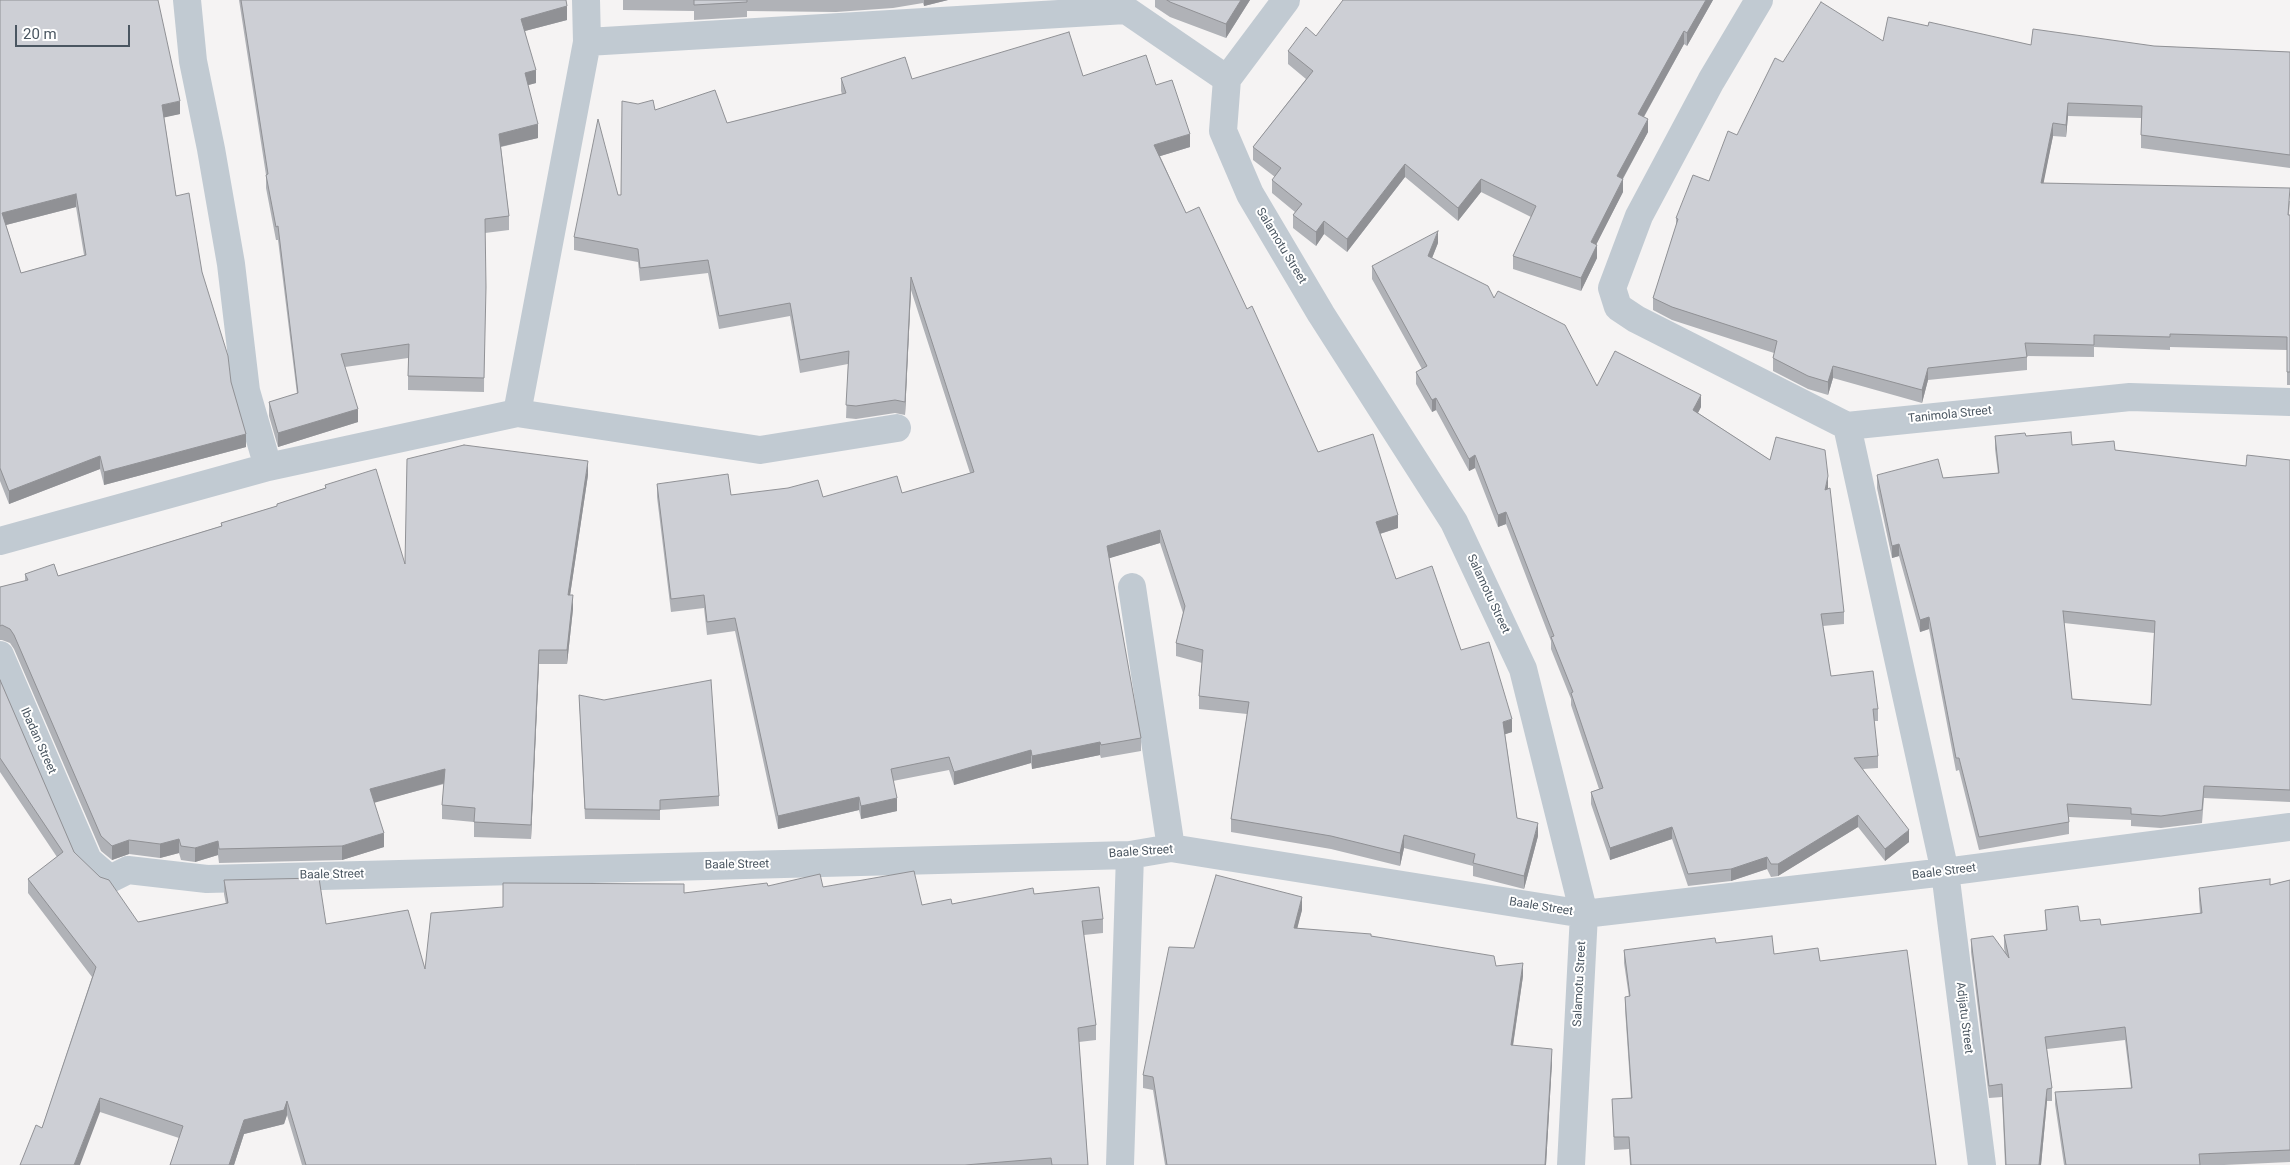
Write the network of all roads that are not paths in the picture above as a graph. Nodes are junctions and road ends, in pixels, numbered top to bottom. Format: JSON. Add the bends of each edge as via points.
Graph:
{"nodes":[{"id":1,"x":187,"y":0,"type":"edge"},
{"id":2,"x":586,"y":0,"type":"edge"},
{"id":3,"x":1286,"y":0,"type":"edge"},
{"id":4,"x":1759,"y":0,"type":"edge"},
{"id":5,"x":586,"y":42,"type":"junction"},
{"id":6,"x":1227,"y":79,"type":"junction"},
{"id":7,"x":2290,"y":402,"type":"edge"},
{"id":8,"x":517,"y":413,"type":"junction"},
{"id":9,"x":1847,"y":426,"type":"junction"},
{"id":10,"x":897,"y":428,"type":"dead end"},
{"id":11,"x":268,"y":467,"type":"junction"},
{"id":12,"x":0,"y":541,"type":"edge"},
{"id":13,"x":1132,"y":587,"type":"dead end"},
{"id":14,"x":0,"y":655,"type":"edge"},
{"id":15,"x":75,"y":826,"type":"joint"},
{"id":16,"x":2290,"y":827,"type":"edge"},
{"id":17,"x":1171,"y":848,"type":"junction"},
{"id":18,"x":1130,"y":855,"type":"junction"},
{"id":19,"x":1945,"y":872,"type":"junction"},
{"id":20,"x":1584,"y":914,"type":"junction"},
{"id":21,"x":1120,"y":1165,"type":"edge"},
{"id":22,"x":1571,"y":1165,"type":"edge"},
{"id":23,"x":1982,"y":1165,"type":"edge"}],
"edges":[{"from":1,"to":11,"type":"street","via":[[193,62],[231,264],[246,391]]},
{"from":2,"to":5,"type":"street"},
{"from":3,"to":6,"type":"street"},
{"from":4,"to":9,"type":"street","via":[[1711,81],[1639,216],[1612,288],[1618,307],[1636,319]]},
{"from":5,"to":6,"type":"street","via":[[1126,10]]},
{"from":5,"to":8,"type":"street"},
{"from":6,"to":20,"type":"street","name":"Salamotu Street","via":[[1223,131],[1250,194],[1454,522],[1523,668]]},
{"from":7,"to":9,"type":"street","name":"Tanimola Street","via":[[2130,397]]},
{"from":8,"to":10,"type":"street","via":[[760,450]]},
{"from":8,"to":11,"type":"street"},
{"from":9,"to":19,"type":"street","name":"Adijatu Street"},
{"from":11,"to":12,"type":"street"},
{"from":13,"to":17,"type":"street"},
{"from":14,"to":15,"type":"street","name":"Ibadan Street"},
{"from":15,"to":18,"type":"street","name":"Baale Street","via":[[88,860],[110,878],[128,870],[207,879]]},
{"from":16,"to":19,"type":"street","name":"Baale Street"},
{"from":17,"to":18,"type":"street","name":"Baale Street"},
{"from":17,"to":20,"type":"street","name":"Baale Street"},
{"from":18,"to":21,"type":"street"},
{"from":19,"to":20,"type":"street","name":"Baale Street"},
{"from":19,"to":23,"type":"street","name":"Adijatu Street"},
{"from":20,"to":22,"type":"street","name":"Salamotu Street"}]}
